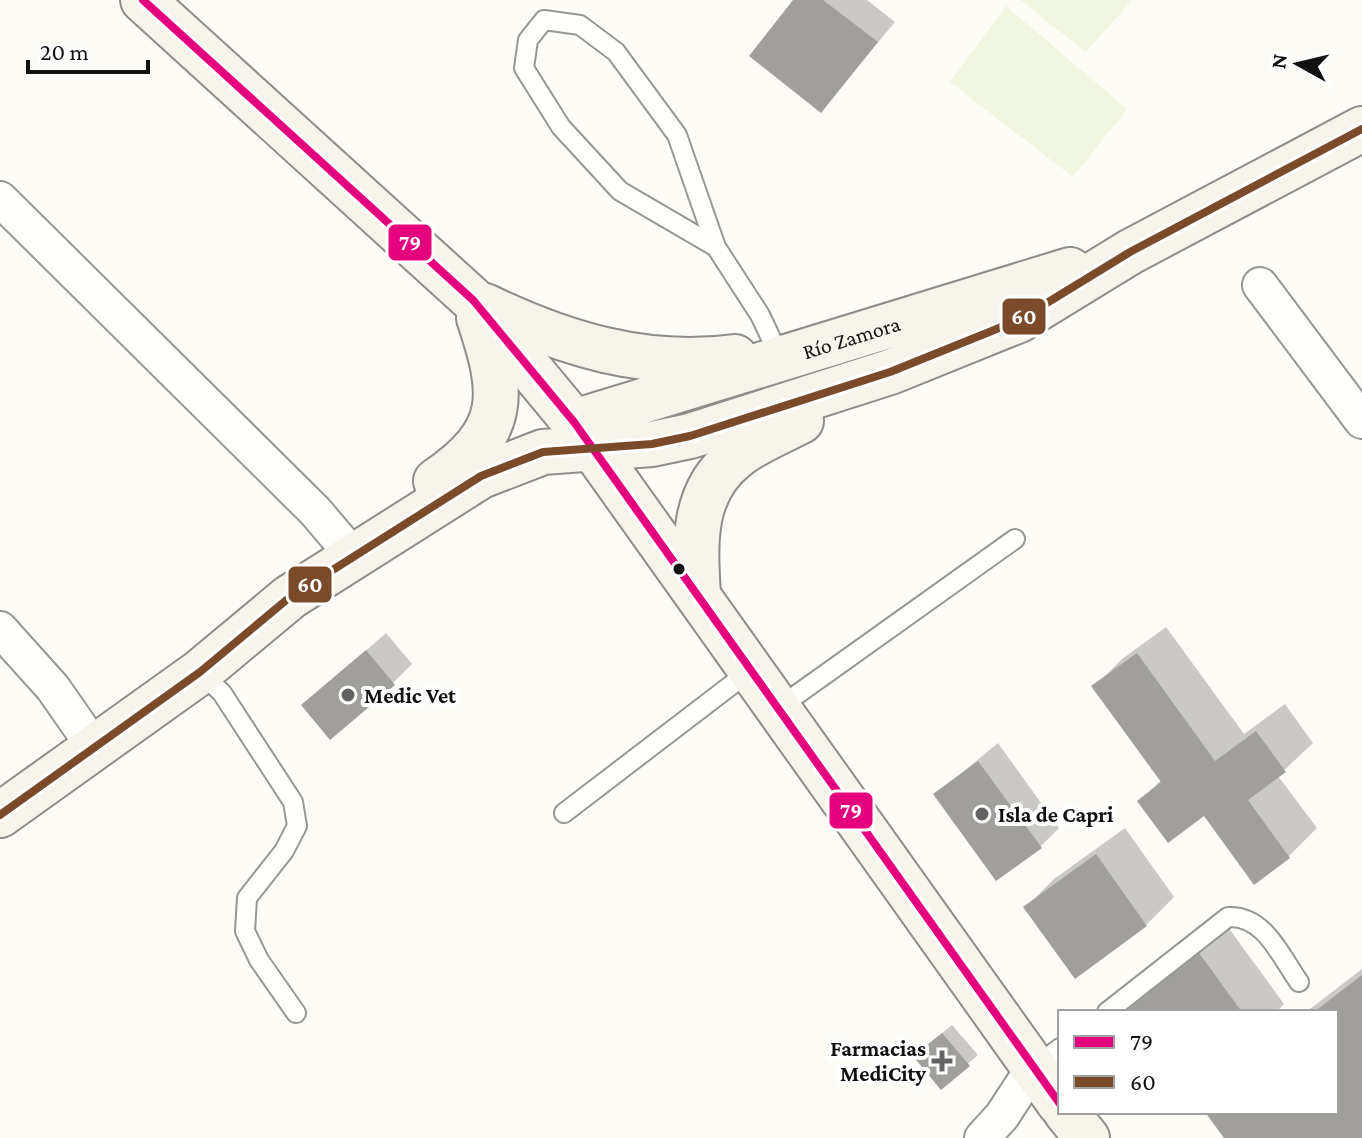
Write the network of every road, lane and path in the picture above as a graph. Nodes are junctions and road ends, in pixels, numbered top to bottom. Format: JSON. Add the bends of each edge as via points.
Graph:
{"nodes":[{"id":1,"x":143,"y":0,"type":"edge"},
{"id":2,"x":1362,"y":129,"type":"edge"},
{"id":3,"x":0,"y":199,"type":"edge"},
{"id":4,"x":716,"y":247,"type":"junction"},
{"id":5,"x":1130,"y":252,"type":"junction"},
{"id":6,"x":1260,"y":285,"type":"dead end"},
{"id":7,"x":473,"y":300,"type":"junction"},
{"id":8,"x":825,"y":345,"type":"junction"},
{"id":9,"x":777,"y":351,"type":"junction"},
{"id":10,"x":890,"y":372,"type":"junction"},
{"id":11,"x":1362,"y":421,"type":"edge"},
{"id":12,"x":584,"y":435,"type":"junction"},
{"id":13,"x":481,"y":476,"type":"junction"},
{"id":14,"x":635,"y":503,"type":"junction"},
{"id":15,"x":1015,"y":539,"type":"dead end"},
{"id":16,"x":343,"y":544,"type":"junction"},
{"id":17,"x":698,"y":595,"type":"junction"},
{"id":18,"x":290,"y":597,"type":"junction"},
{"id":19,"x":0,"y":629,"type":"edge"},
{"id":20,"x":751,"y":670,"type":"junction"},
{"id":21,"x":200,"y":672,"type":"junction"},
{"id":22,"x":778,"y":708,"type":"junction"},
{"id":23,"x":94,"y":747,"type":"junction"},
{"id":24,"x":564,"y":813,"type":"dead end"},
{"id":25,"x":0,"y":815,"type":"edge"},
{"id":26,"x":1299,"y":982,"type":"dead end"},
{"id":27,"x":1110,"y":1010,"type":"edge"},
{"id":28,"x":296,"y":1013,"type":"dead end"},
{"id":29,"x":1046,"y":1059,"type":"edge"},
{"id":30,"x":1058,"y":1098,"type":"edge"},
{"id":31,"x":1068,"y":1114,"type":"edge"},
{"id":32,"x":982,"y":1138,"type":"edge"},
{"id":33,"x":1087,"y":1138,"type":"edge"}],
"edges":[{"from":1,"to":7,"type":"street"},
{"from":2,"to":5,"type":"street","name":"Río Zamora"},
{"from":3,"to":16,"type":"street"},
{"from":4,"to":4,"type":"lane","via":[[677,135],[616,52],[580,25],[544,20],[528,40],[524,68],[561,127],[620,191]]},
{"from":4,"to":9,"type":"lane"},
{"from":5,"to":8,"type":"street","name":"Río Zamora"},
{"from":5,"to":10,"type":"street","name":"Río Zamora","via":[[1019,320]]},
{"from":6,"to":11,"type":"street"},
{"from":7,"to":9,"type":"street","via":[[544,335],[592,349],[718,359]]},
{"from":7,"to":12,"type":"street"},
{"from":7,"to":16,"type":"street","via":[[495,366],[496,408],[483,441],[450,471]]},
{"from":8,"to":9,"type":"street"},
{"from":8,"to":12,"type":"street","name":"Río Zamora"},
{"from":10,"to":12,"type":"street","name":"Río Zamora","via":[[652,444]]},
{"from":10,"to":17,"type":"street","via":[[735,457],[709,487],[696,526]]},
{"from":12,"to":13,"type":"street","name":"Río Zamora"},
{"from":12,"to":14,"type":"street"},
{"from":13,"to":14,"type":"street","via":[[567,474],[607,486]]},
{"from":13,"to":18,"type":"street","name":"Río Zamora"},
{"from":14,"to":17,"type":"street"},
{"from":15,"to":22,"type":"lane"},
{"from":16,"to":18,"type":"street","via":[[304,570]]},
{"from":17,"to":20,"type":"street"},
{"from":18,"to":21,"type":"street","name":"Río Zamora"},
{"from":19,"to":23,"type":"street","via":[[53,688]]},
{"from":20,"to":22,"type":"street"},
{"from":20,"to":24,"type":"lane"},
{"from":21,"to":23,"type":"street","name":"Río Zamora"},
{"from":21,"to":28,"type":"lane","via":[[222,693],[293,802],[297,826],[247,898],[245,931]]},
{"from":22,"to":29,"type":"street"},
{"from":23,"to":25,"type":"street","name":"Río Zamora"},
{"from":26,"to":27,"type":"lane","via":[[1256,921],[1228,917]]},
{"from":29,"to":30,"type":"street"},
{"from":29,"to":32,"type":"street"},
{"from":31,"to":33,"type":"street"}]}
